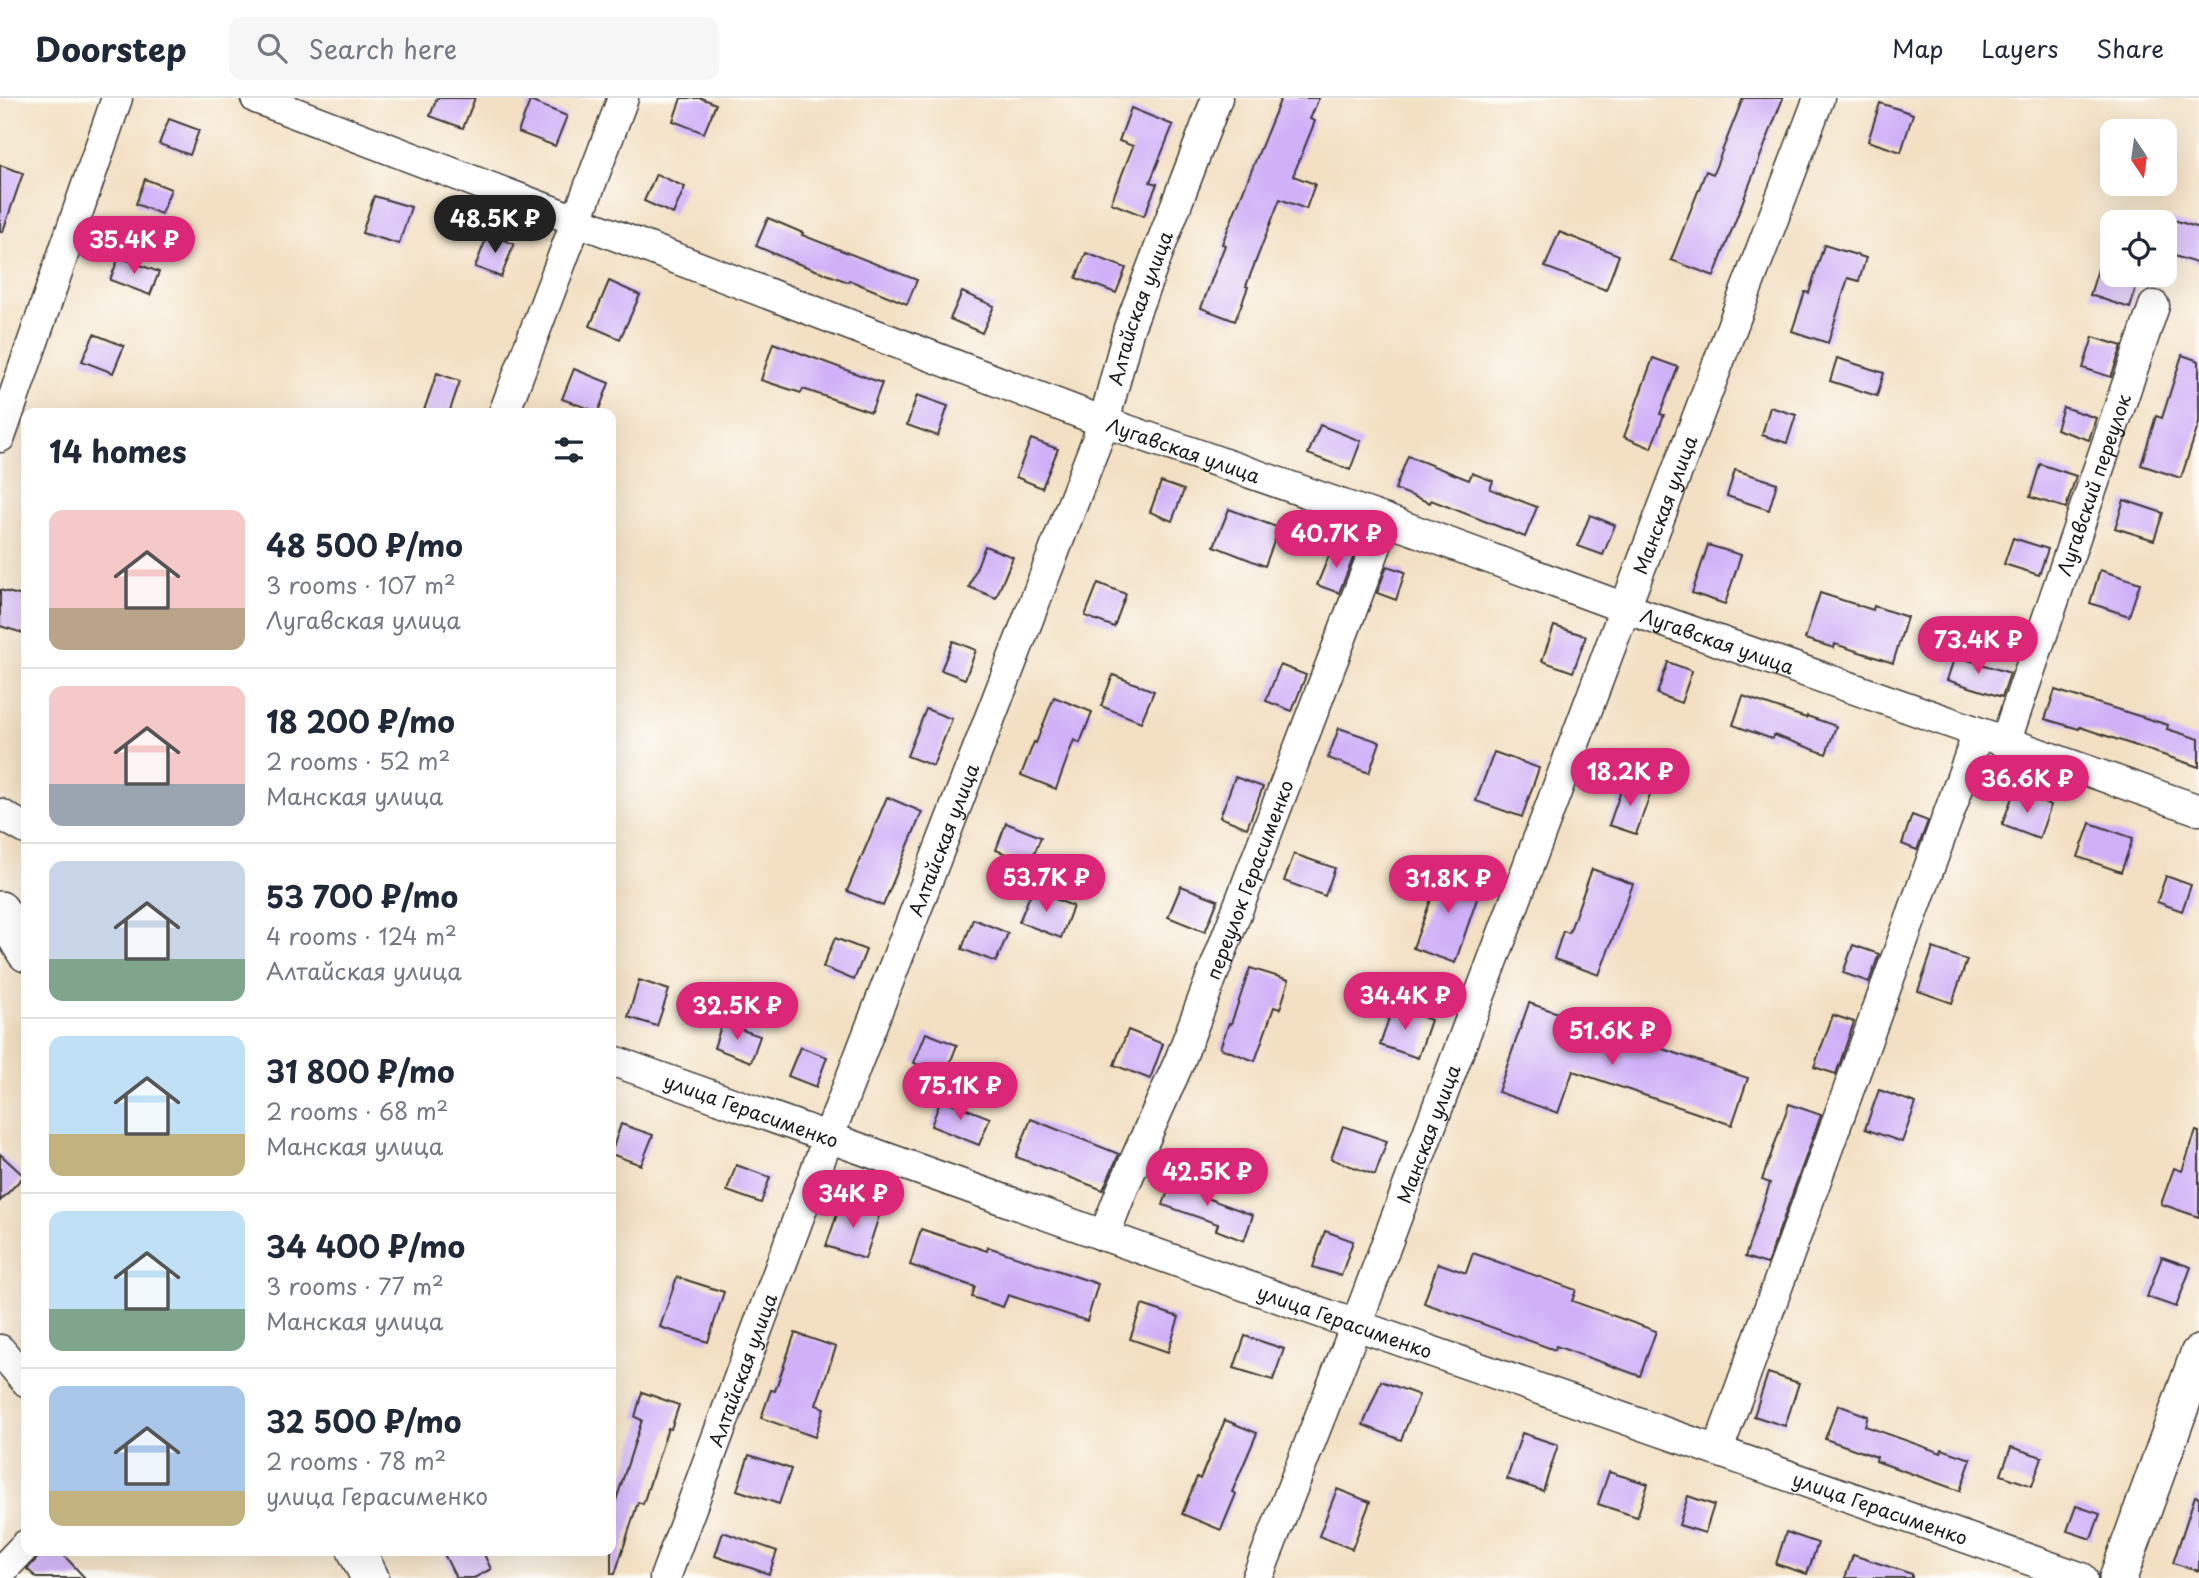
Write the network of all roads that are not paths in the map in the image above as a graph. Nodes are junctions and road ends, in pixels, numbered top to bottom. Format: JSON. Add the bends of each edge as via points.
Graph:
{"nodes":[{"id":1,"x":117,"y":98,"type":"edge"},
{"id":2,"x":256,"y":98,"type":"edge"},
{"id":3,"x":623,"y":98,"type":"edge"},
{"id":4,"x":1217,"y":98,"type":"edge"},
{"id":5,"x":1819,"y":98,"type":"edge"},
{"id":6,"x":576,"y":222,"type":"junction"},
{"id":7,"x":2154,"y":306,"type":"dead end"},
{"id":8,"x":506,"y":408,"type":"edge"},
{"id":9,"x":1104,"y":422,"type":"junction"},
{"id":10,"x":0,"y":437,"type":"edge"},
{"id":11,"x":1386,"y":520,"type":"junction"},
{"id":12,"x":1625,"y":608,"type":"junction"},
{"id":13,"x":1992,"y":738,"type":"junction"},
{"id":14,"x":2199,"y":810,"type":"edge"},
{"id":15,"x":0,"y":814,"type":"edge"},
{"id":16,"x":21,"y":826,"type":"edge"},
{"id":17,"x":0,"y":910,"type":"edge"},
{"id":18,"x":21,"y":945,"type":"edge"},
{"id":19,"x":616,"y":1062,"type":"edge"},
{"id":20,"x":828,"y":1138,"type":"junction"},
{"id":21,"x":1104,"y":1236,"type":"junction"},
{"id":22,"x":1356,"y":1325,"type":"junction"},
{"id":23,"x":0,"y":1350,"type":"edge"},
{"id":24,"x":2199,"y":1354,"type":"edge"},
{"id":25,"x":21,"y":1375,"type":"edge"},
{"id":26,"x":1718,"y":1450,"type":"junction"},
{"id":27,"x":21,"y":1550,"type":"edge"},
{"id":28,"x":359,"y":1556,"type":"edge"},
{"id":29,"x":0,"y":1572,"type":"edge"},
{"id":30,"x":370,"y":1578,"type":"edge"},
{"id":31,"x":664,"y":1578,"type":"edge"},
{"id":32,"x":1257,"y":1578,"type":"edge"},
{"id":33,"x":2082,"y":1578,"type":"edge"},
{"id":34,"x":2118,"y":1578,"type":"edge"}],
"edges":[{"from":1,"to":10,"type":"street"},
{"from":2,"to":6,"type":"street","name":"Лугавская улица"},
{"from":3,"to":6,"type":"street"},
{"from":4,"to":9,"type":"street","name":"Алтайская улица","via":[[1129,328]]},
{"from":5,"to":12,"type":"street","name":"Манская улица"},
{"from":6,"to":8,"type":"street"},
{"from":6,"to":9,"type":"street","name":"Лугавская улица"},
{"from":7,"to":13,"type":"street","name":"Лугавский переулок"},
{"from":9,"to":11,"type":"street","name":"Лугавская улица"},
{"from":9,"to":20,"type":"street","name":"Алтайская улица"},
{"from":11,"to":12,"type":"street","name":"Лугавская улица"},
{"from":11,"to":21,"type":"street","name":"переулок Герасименко","via":[[1180,1060]]},
{"from":12,"to":13,"type":"street","name":"Лугавская улица"},
{"from":12,"to":22,"type":"street","name":"Манская улица"},
{"from":13,"to":14,"type":"street","name":"Лугавская улица"},
{"from":13,"to":26,"type":"street","name":"Лугавский переулок"},
{"from":15,"to":16,"type":"street"},
{"from":17,"to":18,"type":"main road"},
{"from":19,"to":20,"type":"street","name":"улица Герасименко"},
{"from":20,"to":21,"type":"street","name":"улица Герасименко"},
{"from":20,"to":31,"type":"street","name":"Алтайская улица"},
{"from":21,"to":22,"type":"street","name":"улица Герасименко"},
{"from":22,"to":26,"type":"street","name":"улица Герасименко"},
{"from":22,"to":32,"type":"street","name":"Манская улица"},
{"from":23,"to":25,"type":"street"},
{"from":24,"to":34,"type":"main road"},
{"from":26,"to":33,"type":"street","name":"улица Герасименко"},
{"from":27,"to":29,"type":"street"},
{"from":28,"to":30,"type":"main road"}]}
